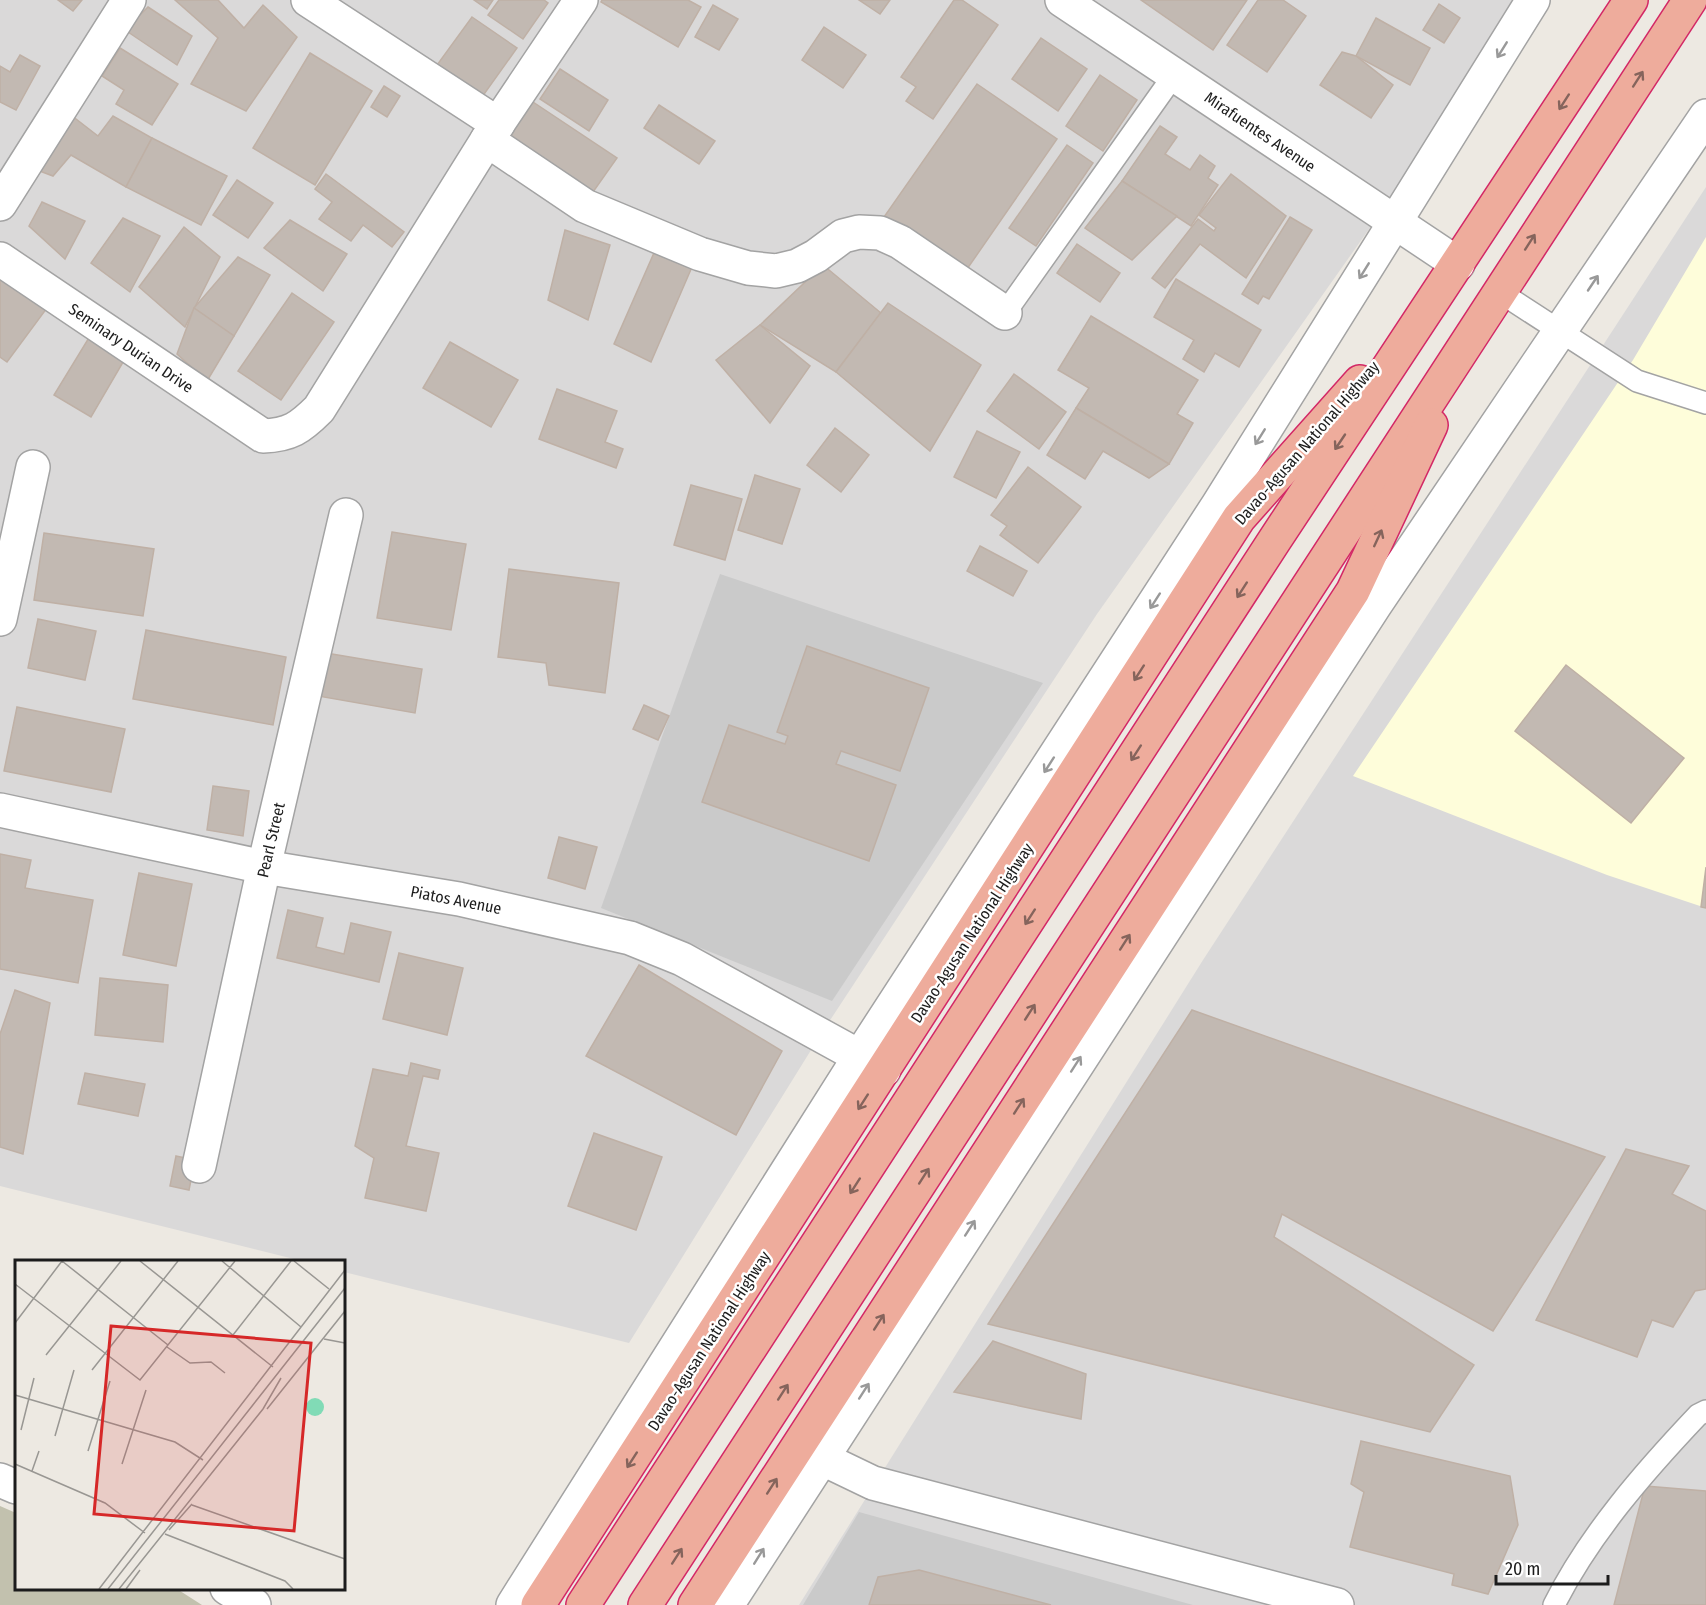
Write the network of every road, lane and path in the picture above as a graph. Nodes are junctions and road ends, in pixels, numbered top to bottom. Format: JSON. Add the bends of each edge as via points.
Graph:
{"nodes":[{"id":1,"x":129,"y":0,"type":"edge"},
{"id":2,"x":308,"y":0,"type":"edge"},
{"id":3,"x":581,"y":0,"type":"edge"},
{"id":4,"x":1062,"y":0,"type":"edge"},
{"id":5,"x":1533,"y":0,"type":"edge"},
{"id":6,"x":1631,"y":0,"type":"edge"},
{"id":7,"x":1690,"y":0,"type":"edge"},
{"id":8,"x":1174,"y":75,"type":"junction"},
{"id":9,"x":1706,"y":116,"type":"edge"},
{"id":10,"x":493,"y":132,"type":"junction"},
{"id":11,"x":0,"y":204,"type":"edge"},
{"id":12,"x":1395,"y":222,"type":"junction"},
{"id":13,"x":0,"y":259,"type":"edge"},
{"id":14,"x":1450,"y":276,"type":"junction"},
{"id":15,"x":1491,"y":302,"type":"junction"},
{"id":16,"x":1005,"y":313,"type":"joint"},
{"id":17,"x":1560,"y":331,"type":"junction"},
{"id":18,"x":1706,"y":403,"type":"edge"},
{"id":19,"x":33,"y":467,"type":"dead end"},
{"id":20,"x":346,"y":515,"type":"dead end"},
{"id":21,"x":0,"y":619,"type":"edge"},
{"id":22,"x":0,"y":810,"type":"edge"},
{"id":23,"x":264,"y":867,"type":"junction"},
{"id":24,"x":872,"y":1063,"type":"junction"},
{"id":25,"x":1006,"y":1150,"type":"junction"},
{"id":26,"x":200,"y":1166,"type":"dead end"},
{"id":27,"x":1706,"y":1411,"type":"edge"},
{"id":28,"x":821,"y":1458,"type":"junction"},
{"id":29,"x":0,"y":1480,"type":"edge"},
{"id":30,"x":15,"y":1487,"type":"edge"},
{"id":31,"x":230,"y":1590,"type":"edge"},
{"id":32,"x":254,"y":1605,"type":"edge"},
{"id":33,"x":513,"y":1605,"type":"edge"},
{"id":34,"x":538,"y":1605,"type":"edge"},
{"id":35,"x":583,"y":1605,"type":"edge"},
{"id":36,"x":645,"y":1605,"type":"edge"},
{"id":37,"x":695,"y":1605,"type":"edge"},
{"id":38,"x":727,"y":1605,"type":"edge"},
{"id":39,"x":1337,"y":1605,"type":"edge"},
{"id":40,"x":1554,"y":1605,"type":"edge"}],
"edges":[{"from":1,"to":11,"type":"street"},
{"from":2,"to":10,"type":"street"},
{"from":3,"to":10,"type":"street"},
{"from":4,"to":8,"type":"street","name":"Mirafuentes Avenue"},
{"from":5,"to":12,"type":"street","one_way":true},
{"from":6,"to":14,"type":"highway","name":"Davao-Agusan National Highway","one_way":true},
{"from":15,"to":7,"type":"highway","one_way":true},
{"from":8,"to":12,"type":"street","name":"Mirafuentes Avenue"},
{"from":8,"to":16,"type":"lane"},
{"from":17,"to":9,"type":"street","one_way":true},
{"from":10,"to":13,"type":"street","name":"Seminary Durian Drive","via":[[319,409],[302,426],[282,436],[263,436]]},
{"from":10,"to":16,"type":"street","via":[[585,206],[700,254],[748,268],[777,271],[816,256],[843,236],[880,233],[900,242]]},
{"from":12,"to":14,"type":"street","name":"Mirafuentes Avenue"},
{"from":12,"to":24,"type":"street","one_way":true},
{"from":14,"to":24,"type":"highway","name":"Davao-Agusan National Highway","one_way":true,"via":[[1239,518]]},
{"from":14,"to":35,"type":"highway","name":"Davao-Agusan National Highway","one_way":true},
{"from":15,"to":17,"type":"lane"},
{"from":25,"to":15,"type":"highway","one_way":true,"via":[[1353,591]]},
{"from":36,"to":15,"type":"highway","one_way":true},
{"from":17,"to":18,"type":"lane","via":[[1637,381]]},
{"from":25,"to":17,"type":"street","one_way":true},
{"from":19,"to":21,"type":"street"},
{"from":20,"to":23,"type":"street","name":"Pearl Street"},
{"from":22,"to":23,"type":"street","name":"Piatos Avenue"},
{"from":23,"to":24,"type":"street","name":"Piatos Avenue","via":[[459,899],[630,938],[682,959]]},
{"from":23,"to":26,"type":"street","name":"Pearl Street"},
{"from":24,"to":33,"type":"street"},
{"from":24,"to":34,"type":"highway","name":"Davao-Agusan National Highway","one_way":true},
{"from":28,"to":25,"type":"street","one_way":true},
{"from":37,"to":25,"type":"highway","one_way":true},
{"from":27,"to":40,"type":"lane","via":[[1656,1459],[1583,1555]]},
{"from":38,"to":28,"type":"street","one_way":true},
{"from":28,"to":39,"type":"street","via":[[873,1483]]},
{"from":29,"to":30,"type":"street"},
{"from":31,"to":32,"type":"street"}]}
